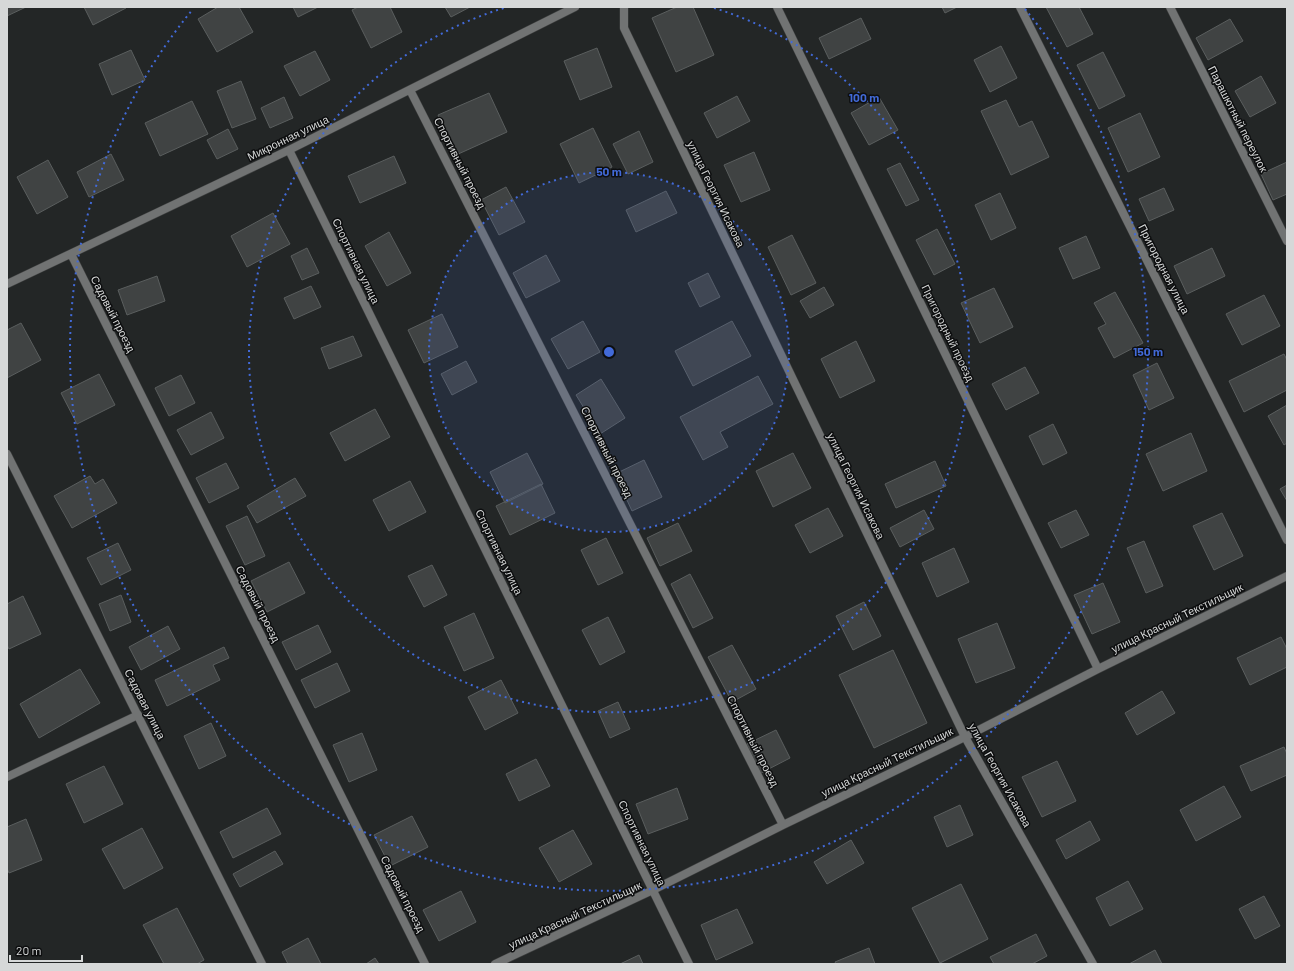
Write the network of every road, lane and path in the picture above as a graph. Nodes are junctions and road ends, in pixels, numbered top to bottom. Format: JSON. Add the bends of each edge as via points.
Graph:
{"nodes":[{"id":1,"x":575,"y":7,"type":"edge"},
{"id":2,"x":624,"y":7,"type":"edge"},
{"id":3,"x":777,"y":7,"type":"edge"},
{"id":4,"x":1020,"y":7,"type":"edge"},
{"id":5,"x":1170,"y":7,"type":"edge"},
{"id":6,"x":410,"y":90,"type":"junction"},
{"id":7,"x":290,"y":150,"type":"junction"},
{"id":8,"x":1287,"y":241,"type":"edge"},
{"id":9,"x":71,"y":254,"type":"junction"},
{"id":10,"x":7,"y":284,"type":"edge"},
{"id":11,"x":7,"y":454,"type":"edge"},
{"id":12,"x":1287,"y":540,"type":"edge"},
{"id":13,"x":1287,"y":576,"type":"edge"},
{"id":14,"x":1098,"y":669,"type":"junction"},
{"id":15,"x":138,"y":715,"type":"junction"},
{"id":16,"x":965,"y":737,"type":"junction"},
{"id":17,"x":7,"y":777,"type":"edge"},
{"id":18,"x":783,"y":825,"type":"junction"},
{"id":19,"x":653,"y":890,"type":"junction"},
{"id":20,"x":262,"y":964,"type":"edge"},
{"id":21,"x":425,"y":964,"type":"edge"},
{"id":22,"x":495,"y":964,"type":"edge"},
{"id":23,"x":689,"y":964,"type":"edge"},
{"id":24,"x":1093,"y":964,"type":"edge"}],
"edges":[{"from":1,"to":6,"type":"street","name":"Микронная улица"},
{"from":2,"to":16,"type":"street","name":"улица Георгия Исакова","via":[[624,28]]},
{"from":3,"to":14,"type":"street","name":"Пригородный проезд"},
{"from":4,"to":12,"type":"street","name":"Пригородная улица"},
{"from":5,"to":8,"type":"street","name":"Парашютный переулок"},
{"from":6,"to":7,"type":"street","name":"Микронная улица"},
{"from":6,"to":18,"type":"street","name":"Спортивный проезд"},
{"from":7,"to":9,"type":"street","name":"Микронная улица"},
{"from":7,"to":19,"type":"street","name":"Спортивная улица"},
{"from":9,"to":10,"type":"street","name":"Микронная улица"},
{"from":9,"to":21,"type":"street","name":"Садовый проезд"},
{"from":11,"to":15,"type":"street","name":"Садовая улица"},
{"from":13,"to":14,"type":"street","name":"улица Красный Текстильщик"},
{"from":14,"to":16,"type":"street","name":"улица Красный Текстильщик"},
{"from":15,"to":17,"type":"street"},
{"from":15,"to":20,"type":"street","name":"Садовая улица"},
{"from":16,"to":18,"type":"street","name":"улица Красный Текстильщик"},
{"from":16,"to":24,"type":"street","name":"улица Георгия Исакова"},
{"from":18,"to":19,"type":"street","name":"улица Красный Текстильщик"},
{"from":19,"to":22,"type":"street","name":"улица Красный Текстильщик"},
{"from":19,"to":23,"type":"street","name":"Спортивная улица"}]}
